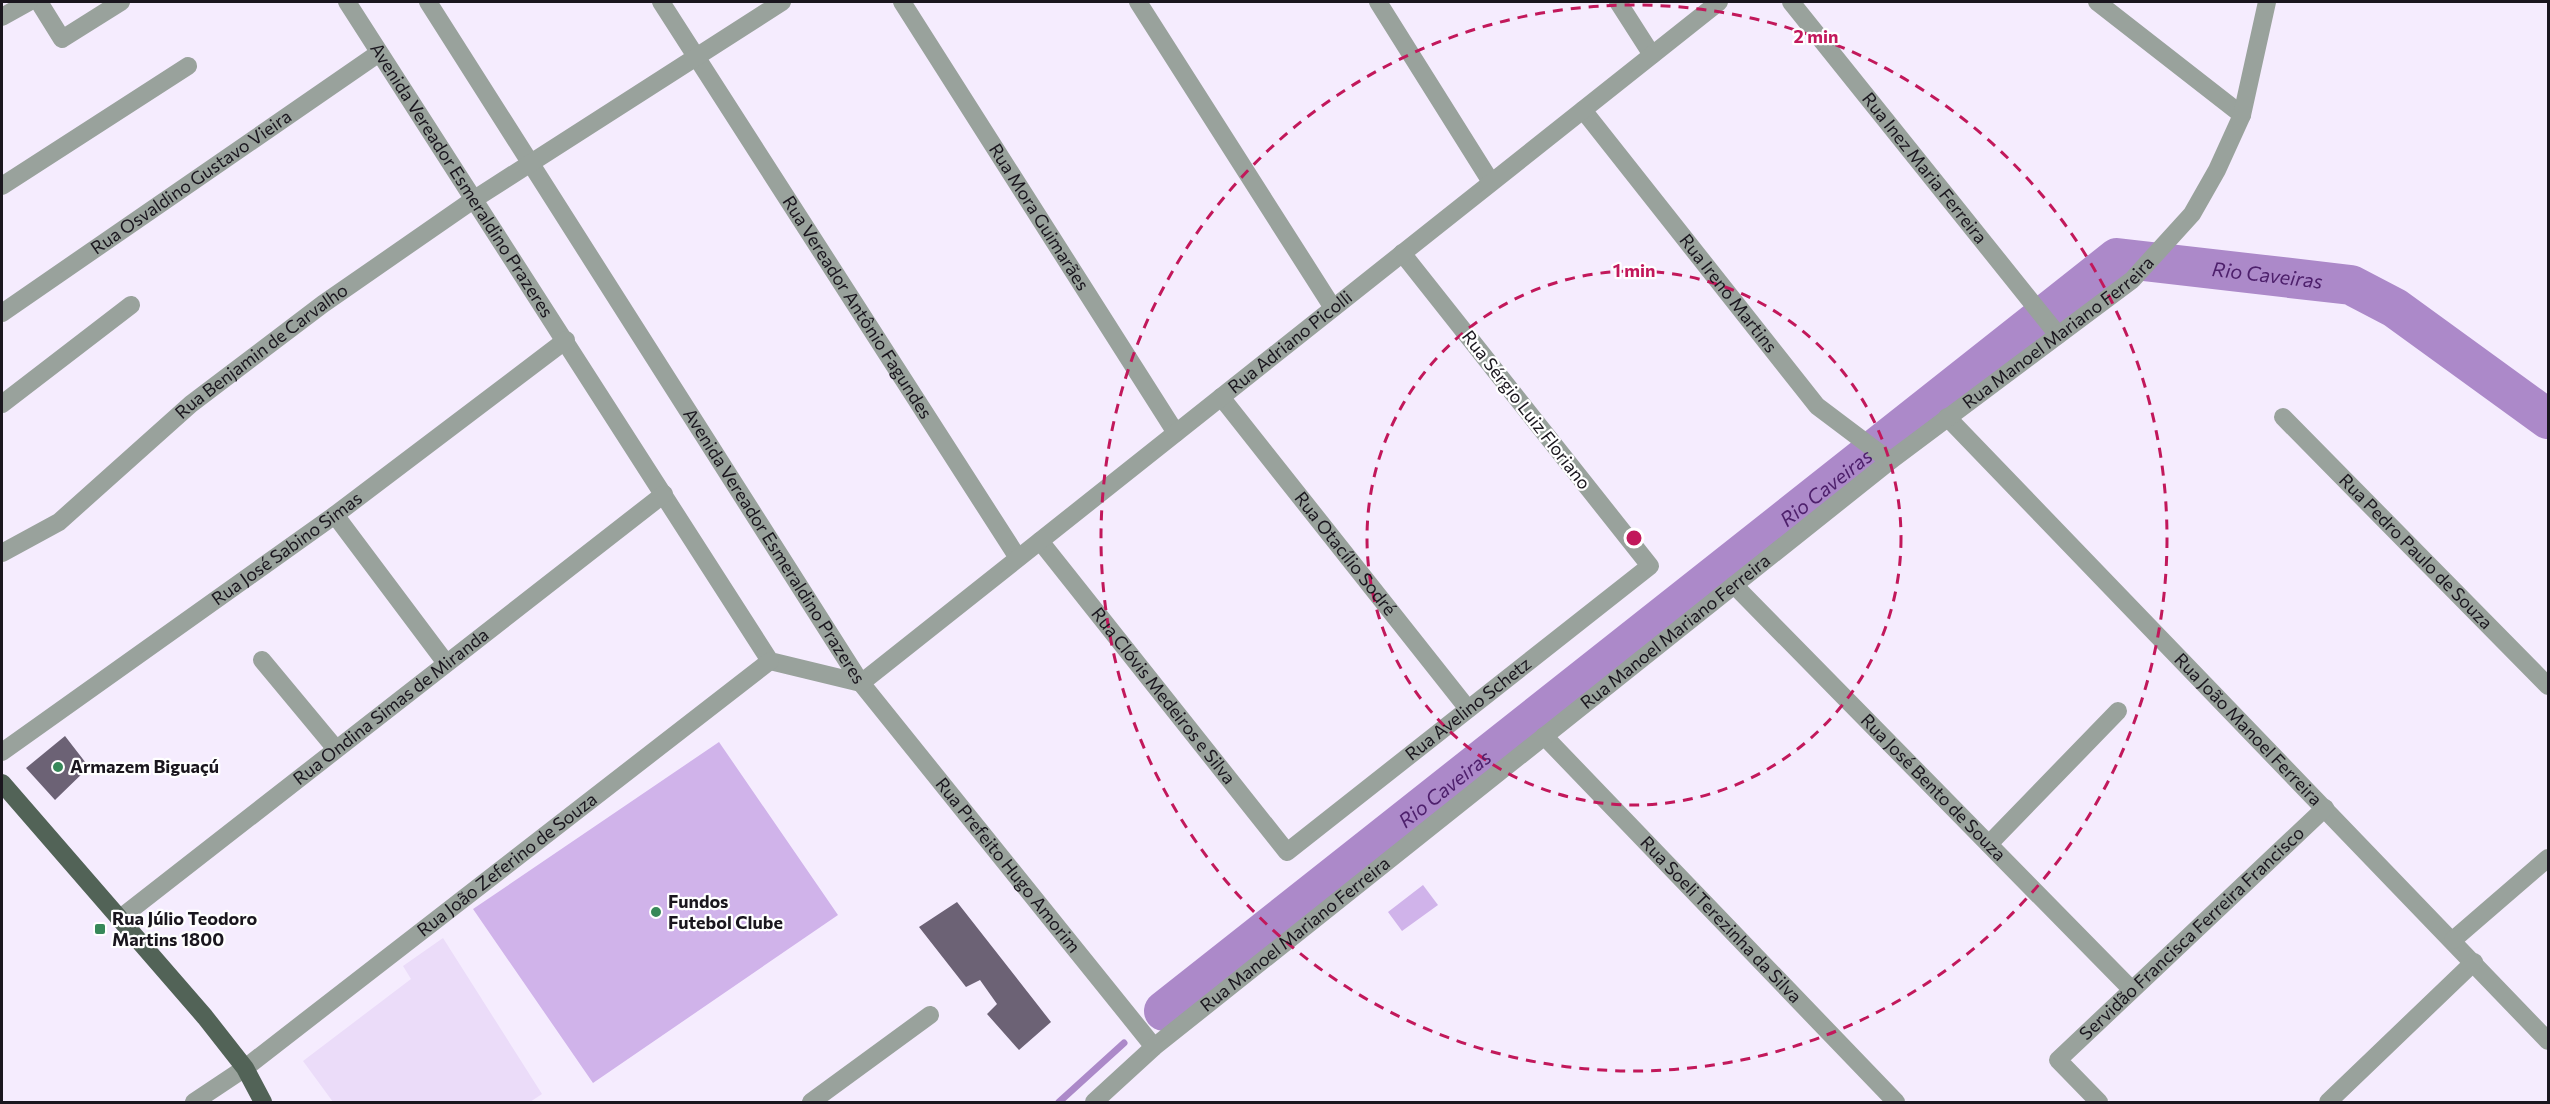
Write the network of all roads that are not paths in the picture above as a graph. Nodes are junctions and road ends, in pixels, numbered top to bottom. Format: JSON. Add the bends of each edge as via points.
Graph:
{"nodes":[{"id":1,"x":29,"y":2,"type":"edge"},
{"id":2,"x":39,"y":2,"type":"edge"},
{"id":3,"x":121,"y":2,"type":"edge"},
{"id":4,"x":347,"y":2,"type":"edge"},
{"id":5,"x":428,"y":2,"type":"edge"},
{"id":6,"x":661,"y":2,"type":"edge"},
{"id":7,"x":782,"y":2,"type":"edge"},
{"id":8,"x":902,"y":2,"type":"edge"},
{"id":9,"x":1138,"y":2,"type":"edge"},
{"id":10,"x":1378,"y":2,"type":"edge"},
{"id":11,"x":1618,"y":2,"type":"edge"},
{"id":12,"x":1719,"y":2,"type":"edge"},
{"id":13,"x":1791,"y":2,"type":"edge"},
{"id":14,"x":2097,"y":2,"type":"edge"},
{"id":15,"x":2267,"y":2,"type":"edge"},
{"id":16,"x":2,"y":17,"type":"edge"},
{"id":17,"x":379,"y":53,"type":"junction"},
{"id":18,"x":1652,"y":55,"type":"junction"},
{"id":19,"x":696,"y":56,"type":"junction"},
{"id":20,"x":188,"y":66,"type":"dead end"},
{"id":21,"x":1583,"y":110,"type":"junction"},
{"id":22,"x":2242,"y":115,"type":"junction"},
{"id":23,"x":531,"y":162,"type":"junction"},
{"id":24,"x":1491,"y":182,"type":"junction"},
{"id":25,"x":2,"y":186,"type":"edge"},
{"id":26,"x":473,"y":200,"type":"junction"},
{"id":27,"x":1402,"y":253,"type":"junction"},
{"id":28,"x":131,"y":305,"type":"dead end"},
{"id":29,"x":1333,"y":308,"type":"junction"},
{"id":30,"x":2,"y":313,"type":"edge"},
{"id":31,"x":2055,"y":332,"type":"junction"},
{"id":32,"x":566,"y":340,"type":"junction"},
{"id":33,"x":1221,"y":397,"type":"junction"},
{"id":34,"x":2,"y":404,"type":"edge"},
{"id":35,"x":1947,"y":417,"type":"junction"},
{"id":36,"x":2283,"y":417,"type":"dead end"},
{"id":37,"x":1176,"y":433,"type":"junction"},
{"id":38,"x":1888,"y":460,"type":"junction"},
{"id":39,"x":664,"y":494,"type":"junction"},
{"id":40,"x":335,"y":515,"type":"junction"},
{"id":41,"x":1040,"y":542,"type":"junction"},
{"id":42,"x":2,"y":553,"type":"edge"},
{"id":43,"x":1018,"y":558,"type":"junction"},
{"id":44,"x":1650,"y":566,"type":"joint"},
{"id":45,"x":1734,"y":585,"type":"junction"},
{"id":46,"x":262,"y":660,"type":"dead end"},
{"id":47,"x":770,"y":661,"type":"junction"},
{"id":48,"x":446,"y":663,"type":"junction"},
{"id":49,"x":861,"y":683,"type":"junction"},
{"id":50,"x":2548,"y":686,"type":"edge"},
{"id":51,"x":1468,"y":709,"type":"junction"},
{"id":52,"x":2118,"y":711,"type":"dead end"},
{"id":53,"x":1544,"y":736,"type":"junction"},
{"id":54,"x":336,"y":749,"type":"junction"},
{"id":55,"x":2,"y":752,"type":"edge"},
{"id":56,"x":2,"y":783,"type":"edge"},
{"id":57,"x":2325,"y":808,"type":"junction"},
{"id":58,"x":1989,"y":844,"type":"junction"},
{"id":59,"x":1287,"y":852,"type":"joint"},
{"id":60,"x":2548,"y":858,"type":"edge"},
{"id":61,"x":119,"y":919,"type":"junction"},
{"id":62,"x":2452,"y":940,"type":"junction"},
{"id":63,"x":2474,"y":962,"type":"junction"},
{"id":64,"x":2131,"y":989,"type":"junction"},
{"id":65,"x":930,"y":1015,"type":"dead end"},
{"id":66,"x":2548,"y":1041,"type":"edge"},
{"id":67,"x":1154,"y":1047,"type":"junction"},
{"id":68,"x":245,"y":1068,"type":"junction"},
{"id":69,"x":194,"y":1102,"type":"edge"},
{"id":70,"x":262,"y":1102,"type":"edge"},
{"id":71,"x":811,"y":1102,"type":"edge"},
{"id":72,"x":1094,"y":1102,"type":"edge"},
{"id":73,"x":1896,"y":1102,"type":"edge"},
{"id":74,"x":2099,"y":1102,"type":"edge"},
{"id":75,"x":2328,"y":1102,"type":"edge"}],
"edges":[{"from":1,"to":16,"type":"street"},
{"from":2,"to":3,"type":"street","via":[[62,39]]},
{"from":4,"to":17,"type":"street","name":"Avenida Vereador Esmeraldino Prazeres"},
{"from":5,"to":23,"type":"street","name":"Avenida Vereador Esmeraldino Prazeres"},
{"from":6,"to":19,"type":"street","name":"Rua Vereador Antônio Fagundes"},
{"from":7,"to":19,"type":"street","name":"Rua Benjamin de Carvalho"},
{"from":8,"to":37,"type":"street","name":"Rua Mora Guimarães"},
{"from":9,"to":29,"type":"street"},
{"from":10,"to":24,"type":"street"},
{"from":11,"to":18,"type":"street"},
{"from":12,"to":18,"type":"street","name":"Rua Adriano Picolli"},
{"from":13,"to":31,"type":"street","name":"Rua Inez Maria Ferreira"},
{"from":14,"to":22,"type":"street"},
{"from":15,"to":22,"type":"street","name":"Rua Manoel Mariano Ferreira"},
{"from":17,"to":26,"type":"street","name":"Avenida Vereador Esmeraldino Prazeres"},
{"from":17,"to":30,"type":"street","name":"Rua Osvaldino Gustavo Vieira"},
{"from":18,"to":21,"type":"street","name":"Rua Adriano Picolli"},
{"from":19,"to":23,"type":"street","name":"Rua Benjamin de Carvalho"},
{"from":19,"to":43,"type":"street","name":"Rua Vereador Antônio Fagundes"},
{"from":20,"to":25,"type":"street"},
{"from":21,"to":24,"type":"street","name":"Rua Adriano Picolli"},
{"from":21,"to":38,"type":"street","name":"Rua Ireno Martins","via":[[1803,389],[1817,405]]},
{"from":22,"to":31,"type":"street","name":"Rua Manoel Mariano Ferreira","via":[[2206,192],[2183,226],[2132,280]]},
{"from":23,"to":26,"type":"street","name":"Rua Benjamin de Carvalho"},
{"from":23,"to":49,"type":"street","name":"Avenida Vereador Esmeraldino Prazeres"},
{"from":24,"to":27,"type":"street","name":"Rua Adriano Picolli"},
{"from":26,"to":32,"type":"street","name":"Avenida Vereador Esmeraldino Prazeres"},
{"from":26,"to":42,"type":"street","name":"Rua Benjamin de Carvalho","via":[[216,384],[59,522]]},
{"from":27,"to":29,"type":"street","name":"Rua Adriano Picolli"},
{"from":27,"to":44,"type":"street","name":"Rua Sérgio Luiz Floriano"},
{"from":28,"to":34,"type":"street"},
{"from":29,"to":33,"type":"street","name":"Rua Adriano Picolli"},
{"from":31,"to":35,"type":"street","name":"Rua Manoel Mariano Ferreira"},
{"from":32,"to":39,"type":"street","name":"Avenida Vereador Esmeraldino Prazeres"},
{"from":32,"to":40,"type":"street","name":"Rua José Sabino Simas"},
{"from":33,"to":37,"type":"street","name":"Rua Adriano Picolli"},
{"from":33,"to":51,"type":"street","name":"Rua Otacílio Sodré"},
{"from":35,"to":38,"type":"street","name":"Rua Manoel Mariano Ferreira"},
{"from":35,"to":57,"type":"street","name":"Rua João Manoel Ferreira"},
{"from":36,"to":50,"type":"street","name":"Rua Pedro Paulo de Souza"},
{"from":37,"to":41,"type":"street","name":"Rua Adriano Picolli"},
{"from":38,"to":45,"type":"street","name":"Rua Manoel Mariano Ferreira"},
{"from":39,"to":47,"type":"street","name":"Avenida Vereador Esmeraldino Prazeres"},
{"from":39,"to":48,"type":"street","name":"Rua Ondina Simas de Miranda"},
{"from":40,"to":48,"type":"street"},
{"from":40,"to":55,"type":"street","name":"Rua José Sabino Simas"},
{"from":41,"to":43,"type":"street","name":"Rua Adriano Picolli"},
{"from":41,"to":59,"type":"street","name":"Rua Clóvis Medeiros e Silva"},
{"from":43,"to":49,"type":"street","name":"Rua Adriano Picolli"},
{"from":44,"to":51,"type":"street","name":"Rua Avelino Schetz"},
{"from":45,"to":53,"type":"street","name":"Rua Manoel Mariano Ferreira"},
{"from":45,"to":58,"type":"street","name":"Rua José Bento de Souza"},
{"from":46,"to":54,"type":"street"},
{"from":47,"to":49,"type":"street","name":"Avenida Vereador Esmeraldino Prazeres"},
{"from":47,"to":68,"type":"street","name":"Rua João Zeferino de Souza"},
{"from":48,"to":54,"type":"street","name":"Rua Ondina Simas de Miranda"},
{"from":49,"to":67,"type":"street","name":"Rua Prefeito Hugo Amorim"},
{"from":51,"to":59,"type":"street","name":"Rua Avelino Schetz"},
{"from":52,"to":58,"type":"street"},
{"from":53,"to":67,"type":"street","name":"Rua Manoel Mariano Ferreira"},
{"from":53,"to":73,"type":"street","name":"Rua Soeli Terezinha da Silva"},
{"from":54,"to":61,"type":"street","name":"Rua Ondina Simas de Miranda"},
{"from":56,"to":61,"type":"main road"},
{"from":57,"to":62,"type":"street","name":"Rua João Manoel Ferreira"},
{"from":57,"to":64,"type":"street","name":"Servidão Francisca Ferreira Francisco"},
{"from":58,"to":64,"type":"street","name":"Rua José Bento de Souza"},
{"from":60,"to":62,"type":"street"},
{"from":61,"to":68,"type":"main road"},
{"from":62,"to":63,"type":"street","name":"Rua João Manoel Ferreira"},
{"from":63,"to":66,"type":"street","name":"Rua João Manoel Ferreira"},
{"from":63,"to":75,"type":"street"},
{"from":64,"to":74,"type":"street","name":"Servidão Francisca Ferreira Francisco","via":[[2058,1060]]},
{"from":65,"to":71,"type":"street"},
{"from":67,"to":72,"type":"street","name":"Rua Manoel Mariano Ferreira"},
{"from":68,"to":69,"type":"street","name":"Rua João Zeferino de Souza"},
{"from":68,"to":70,"type":"main road"}]}
